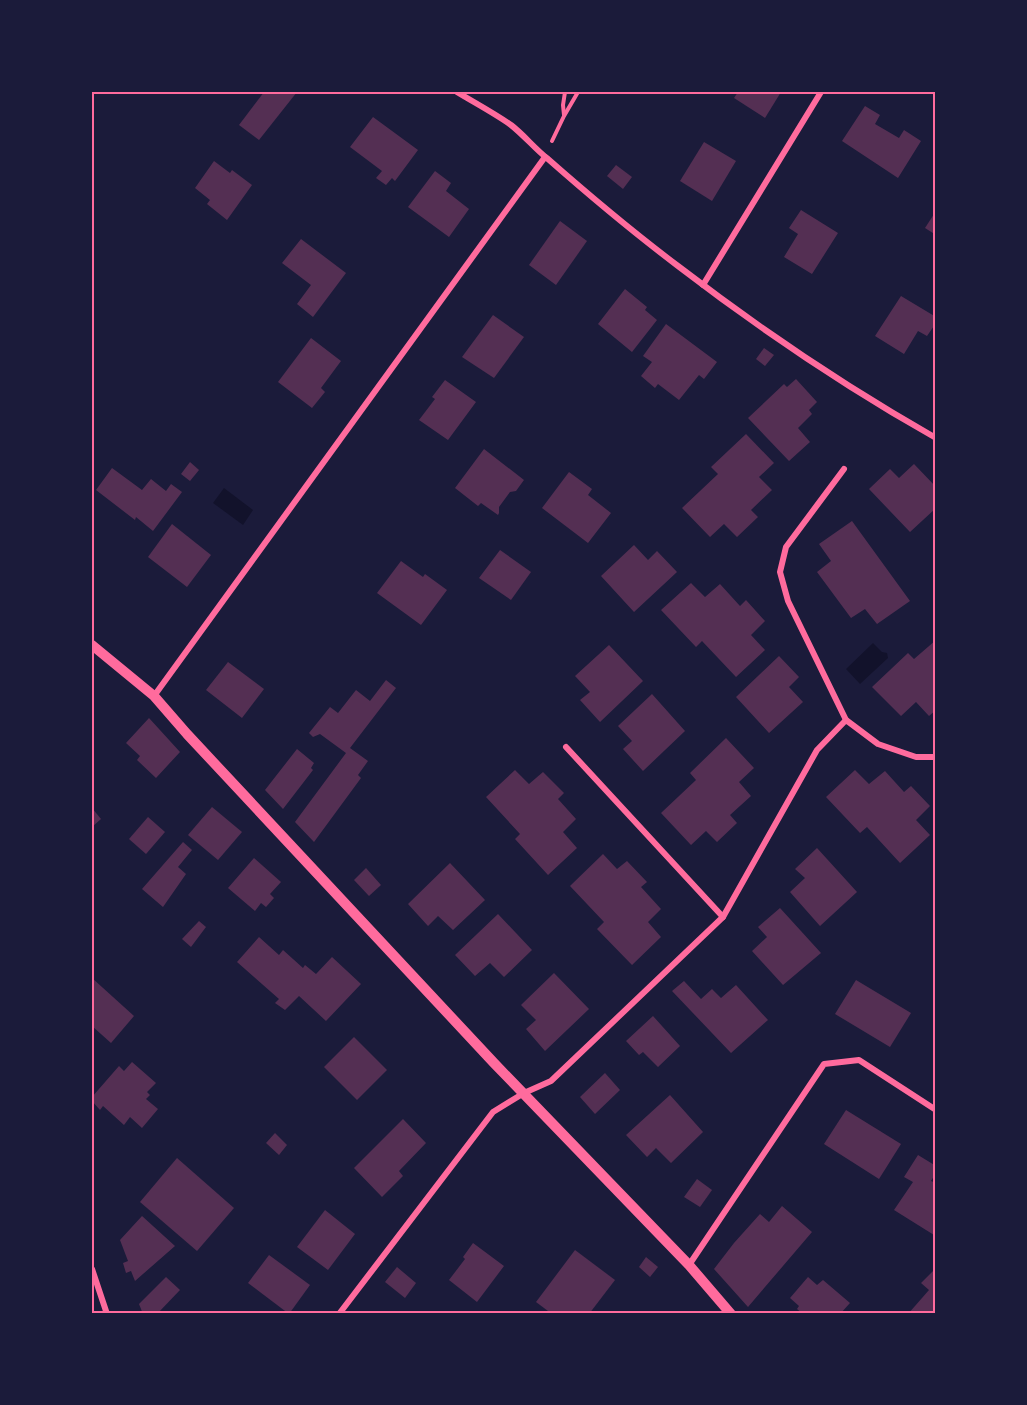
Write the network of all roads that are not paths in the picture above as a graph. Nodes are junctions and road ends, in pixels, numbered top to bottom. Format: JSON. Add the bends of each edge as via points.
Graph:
{"nodes":[{"id":1,"x":457,"y":92,"type":"edge"},
{"id":2,"x":821,"y":92,"type":"edge"},
{"id":3,"x":545,"y":158,"type":"junction"},
{"id":4,"x":704,"y":285,"type":"junction"},
{"id":5,"x":936,"y":438,"type":"edge"},
{"id":6,"x":844,"y":469,"type":"dead end"},
{"id":7,"x":92,"y":645,"type":"edge"},
{"id":8,"x":154,"y":696,"type":"junction"},
{"id":9,"x":846,"y":720,"type":"junction"},
{"id":10,"x":566,"y":747,"type":"dead end"},
{"id":11,"x":936,"y":758,"type":"edge"},
{"id":12,"x":723,"y":917,"type":"junction"},
{"id":13,"x":524,"y":1093,"type":"junction"},
{"id":14,"x":936,"y":1110,"type":"edge"},
{"id":15,"x":689,"y":1265,"type":"junction"},
{"id":16,"x":92,"y":1269,"type":"edge"},
{"id":17,"x":106,"y":1314,"type":"edge"},
{"id":18,"x":339,"y":1314,"type":"edge"},
{"id":19,"x":731,"y":1314,"type":"edge"}],
"edges":[{"from":1,"to":3,"type":"street","via":[[512,126]]},
{"from":2,"to":4,"type":"street"},
{"from":3,"to":4,"type":"street"},
{"from":3,"to":8,"type":"street"},
{"from":4,"to":5,"type":"street","via":[[777,340]]},
{"from":6,"to":9,"type":"street","via":[[786,547],[780,572],[788,601]]},
{"from":7,"to":8,"type":"street"},
{"from":8,"to":13,"type":"street"},
{"from":9,"to":11,"type":"street","via":[[878,744],[916,758]]},
{"from":9,"to":12,"type":"street","via":[[817,750]]},
{"from":10,"to":12,"type":"street"},
{"from":12,"to":13,"type":"street","via":[[551,1081]]},
{"from":13,"to":15,"type":"street"},
{"from":13,"to":18,"type":"street","via":[[494,1112]]},
{"from":14,"to":15,"type":"street","via":[[859,1060],[824,1064]]},
{"from":15,"to":19,"type":"street"},
{"from":16,"to":17,"type":"street"}]}
